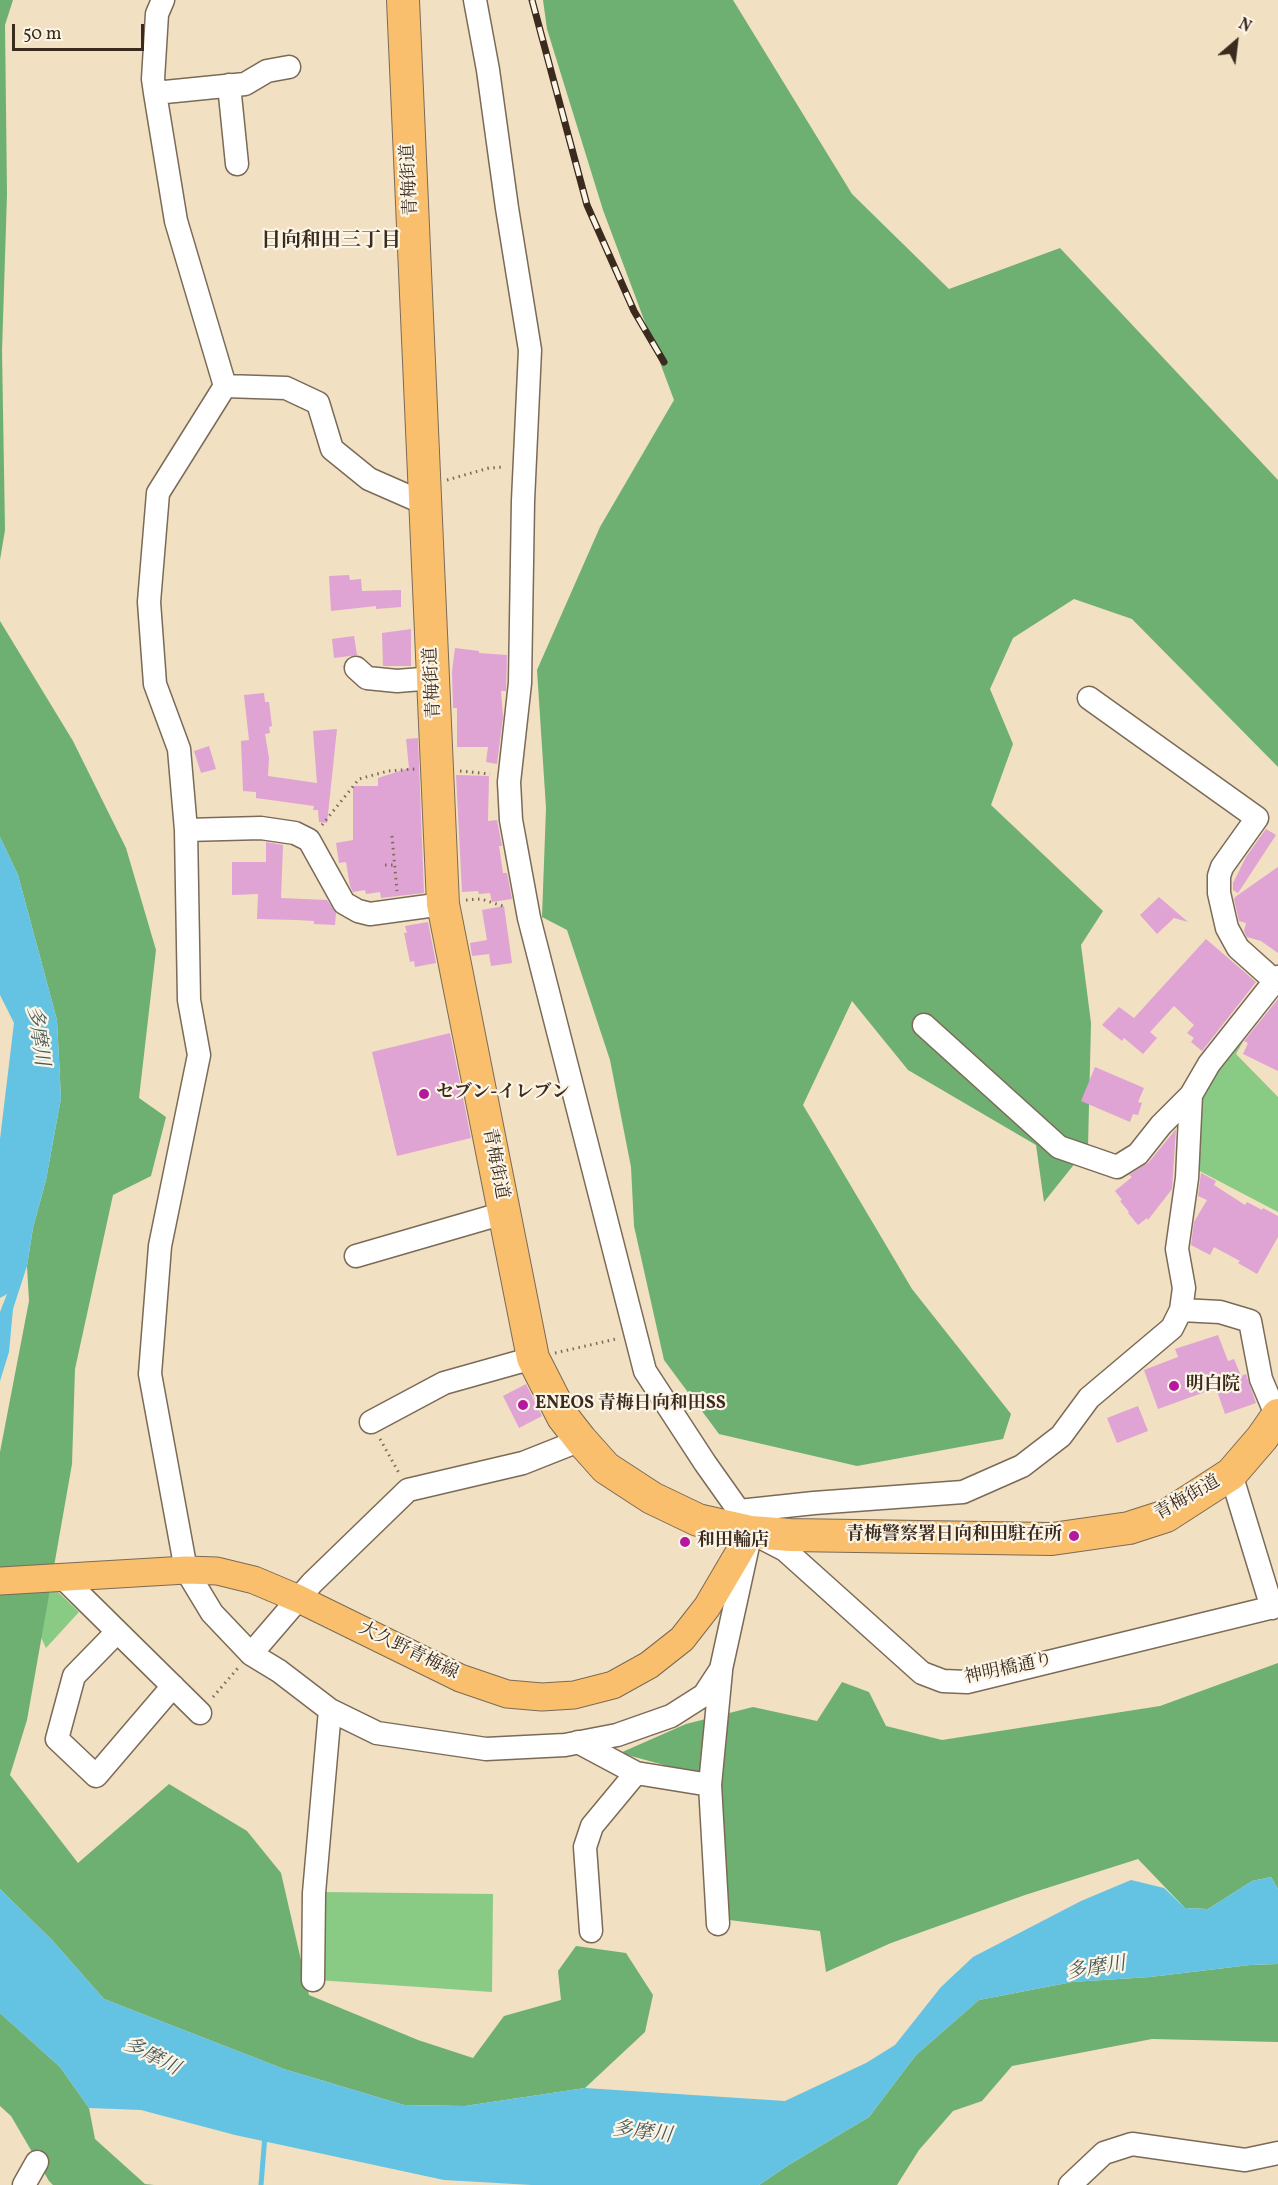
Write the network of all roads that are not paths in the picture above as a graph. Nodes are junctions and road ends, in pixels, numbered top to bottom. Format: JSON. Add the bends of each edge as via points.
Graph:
{"nodes":[{"id":1,"x":163,"y":0,"type":"edge"},
{"id":2,"x":403,"y":0,"type":"edge"},
{"id":3,"x":475,"y":0,"type":"edge"},
{"id":4,"x":289,"y":67,"type":"dead end"},
{"id":5,"x":229,"y":86,"type":"junction"},
{"id":6,"x":155,"y":93,"type":"junction"},
{"id":7,"x":237,"y":164,"type":"dead end"},
{"id":8,"x":225,"y":386,"type":"junction"},
{"id":9,"x":425,"y":495,"type":"junction"},
{"id":10,"x":356,"y":668,"type":"dead end"},
{"id":11,"x":434,"y":678,"type":"junction"},
{"id":12,"x":1089,"y":698,"type":"dead end"},
{"id":13,"x":186,"y":830,"type":"junction"},
{"id":14,"x":443,"y":904,"type":"junction"},
{"id":15,"x":1276,"y":979,"type":"edge"},
{"id":16,"x":924,"y":1024,"type":"dead end"},
{"id":17,"x":1191,"y":1095,"type":"junction"},
{"id":18,"x":504,"y":1213,"type":"junction"},
{"id":19,"x":356,"y":1256,"type":"dead end"},
{"id":20,"x":1181,"y":1310,"type":"junction"},
{"id":21,"x":533,"y":1358,"type":"junction"},
{"id":22,"x":371,"y":1422,"type":"road end"},
{"id":23,"x":1274,"y":1428,"type":"edge"},
{"id":24,"x":581,"y":1440,"type":"junction"},
{"id":25,"x":1231,"y":1474,"type":"junction"},
{"id":26,"x":745,"y":1522,"type":"junction"},
{"id":27,"x":186,"y":1570,"type":"junction"},
{"id":28,"x":53,"y":1577,"type":"junction"},
{"id":29,"x":0,"y":1581,"type":"edge"},
{"id":30,"x":298,"y":1599,"type":"junction"},
{"id":31,"x":1275,"y":1607,"type":"edge"},
{"id":32,"x":117,"y":1632,"type":"junction"},
{"id":33,"x":251,"y":1654,"type":"junction"},
{"id":34,"x":722,"y":1669,"type":"junction"},
{"id":35,"x":173,"y":1686,"type":"junction"},
{"id":36,"x":330,"y":1710,"type":"junction"},
{"id":37,"x":200,"y":1713,"type":"road end"},
{"id":38,"x":578,"y":1743,"type":"junction"},
{"id":39,"x":636,"y":1773,"type":"junction"},
{"id":40,"x":710,"y":1785,"type":"junction"},
{"id":41,"x":718,"y":1924,"type":"dead end"},
{"id":42,"x":591,"y":1931,"type":"dead end"},
{"id":43,"x":313,"y":1980,"type":"dead end"},
{"id":44,"x":1278,"y":2152,"type":"edge"},
{"id":45,"x":38,"y":2162,"type":"dead end"},
{"id":46,"x":24,"y":2185,"type":"edge"},
{"id":47,"x":1070,"y":2185,"type":"edge"}],
"edges":[{"from":1,"to":6,"type":"street","via":[[157,14]]},
{"from":2,"to":9,"type":"highway","name":"青梅街道"},
{"from":3,"to":26,"type":"street","via":[[530,350],[520,682],[510,775],[511,820],[529,918],[645,1371]]},
{"from":4,"to":5,"type":"street"},
{"from":5,"to":6,"type":"street"},
{"from":5,"to":7,"type":"street"},
{"from":6,"to":8,"type":"street","via":[[176,221]]},
{"from":8,"to":9,"type":"street","via":[[286,388],[318,402],[332,449],[369,479]]},
{"from":8,"to":13,"type":"street","via":[[158,493],[150,602],[155,684],[179,749]]},
{"from":9,"to":11,"type":"highway","name":"青梅街道"},
{"from":10,"to":11,"type":"street","via":[[367,678]]},
{"from":11,"to":14,"type":"highway","name":"青梅街道"},
{"from":12,"to":15,"type":"street","via":[[1257,818],[1222,867],[1219,893],[1227,928],[1238,948]]},
{"from":13,"to":14,"type":"street","via":[[261,828],[295,833],[309,840],[344,903],[358,911],[370,914]]},
{"from":13,"to":27,"type":"street","via":[[189,1000],[200,1055],[160,1246],[150,1374]]},
{"from":14,"to":18,"type":"highway","name":"青梅街道"},
{"from":15,"to":17,"type":"street","via":[[1209,1064]]},
{"from":16,"to":17,"type":"street","via":[[1059,1147],[1117,1167],[1138,1154]]},
{"from":17,"to":20,"type":"street","via":[[1187,1178],[1177,1250],[1184,1288]]},
{"from":18,"to":19,"type":"street"},
{"from":18,"to":21,"type":"highway","name":"青梅街道"},
{"from":20,"to":23,"type":"street","via":[[1220,1312],[1250,1321]]},
{"from":20,"to":26,"type":"street","via":[[1172,1328],[1089,1398],[1062,1436],[1022,1466],[963,1492],[814,1503]]},
{"from":21,"to":22,"type":"street","via":[[444,1383]]},
{"from":21,"to":24,"type":"highway","name":"青梅街道","via":[[563,1417]]},
{"from":23,"to":25,"type":"highway","name":"青梅街道"},
{"from":24,"to":26,"type":"highway","name":"青梅街道","via":[[606,1468],[652,1498],[698,1520]]},
{"from":24,"to":30,"type":"street","via":[[523,1463],[408,1490]]},
{"from":25,"to":26,"type":"highway","name":"青梅街道","via":[[1166,1516],[1085,1536],[1052,1539],[790,1535]]},
{"from":25,"to":31,"type":"street"},
{"from":26,"to":30,"type":"main road","name":"大久野青梅線","via":[[706,1607],[682,1639],[649,1665],[613,1685],[574,1695],[507,1694],[460,1678]]},
{"from":26,"to":31,"type":"street","name":"神明橋通り","via":[[785,1550],[921,1673],[943,1681],[967,1682]]},
{"from":26,"to":34,"type":"street"},
{"from":27,"to":28,"type":"main road","name":"大久野青梅線"},
{"from":27,"to":30,"type":"main road","name":"大久野青梅線","via":[[217,1571],[254,1580]]},
{"from":27,"to":33,"type":"street","via":[[212,1613]]},
{"from":28,"to":29,"type":"main road","name":"大久野青梅線"},
{"from":28,"to":32,"type":"street"},
{"from":30,"to":33,"type":"street"},
{"from":32,"to":35,"type":"street"},
{"from":32,"to":35,"type":"street","via":[[74,1676],[57,1739],[96,1776]]},
{"from":33,"to":36,"type":"street"},
{"from":34,"to":38,"type":"street","via":[[704,1695],[671,1716],[617,1735]]},
{"from":34,"to":40,"type":"street"},
{"from":35,"to":37,"type":"street"},
{"from":36,"to":38,"type":"street","via":[[377,1733],[486,1749]]},
{"from":36,"to":43,"type":"street","via":[[314,1893]]},
{"from":38,"to":39,"type":"street"},
{"from":39,"to":40,"type":"street"},
{"from":39,"to":42,"type":"street","via":[[592,1826],[585,1846]]},
{"from":40,"to":41,"type":"street"},
{"from":44,"to":47,"type":"street","via":[[1245,2160],[1132,2144],[1104,2153]]},
{"from":45,"to":46,"type":"street"}]}
